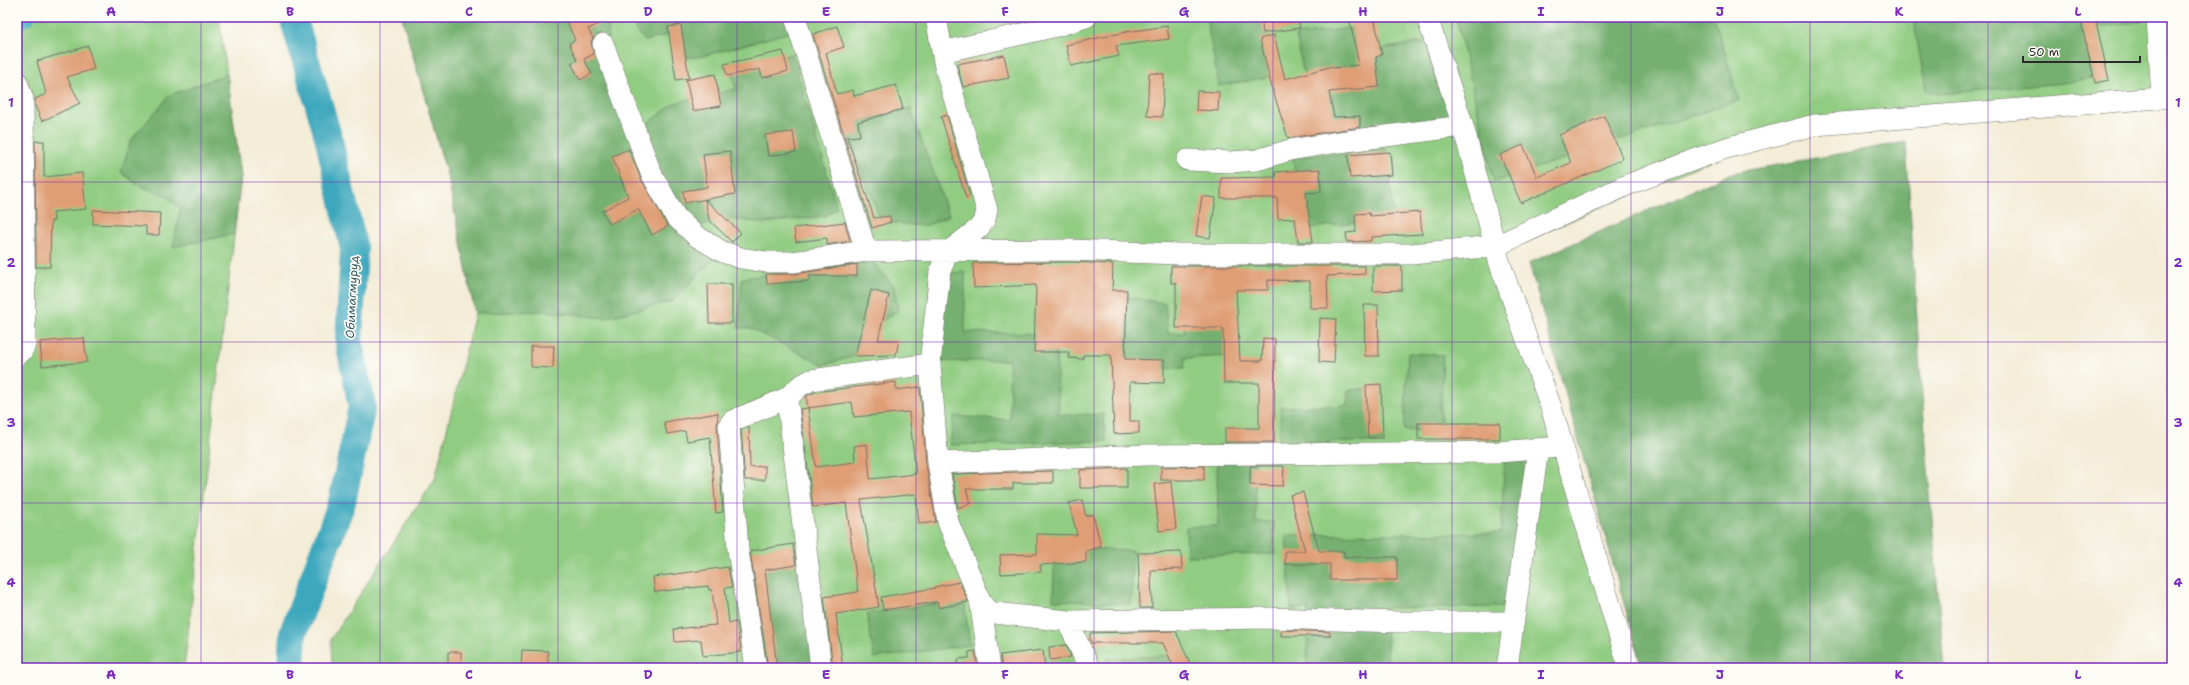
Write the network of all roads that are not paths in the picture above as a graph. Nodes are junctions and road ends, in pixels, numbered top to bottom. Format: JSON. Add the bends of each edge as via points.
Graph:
{"nodes":[{"id":1,"x":795,"y":17,"type":"edge"},
{"id":2,"x":936,"y":17,"type":"edge"},
{"id":3,"x":1086,"y":17,"type":"edge"},
{"id":4,"x":1427,"y":17,"type":"edge"},
{"id":5,"x":2157,"y":17,"type":"edge"},
{"id":6,"x":603,"y":44,"type":"dead end"},
{"id":7,"x":942,"y":52,"type":"junction"},
{"id":8,"x":17,"y":82,"type":"edge"},
{"id":9,"x":2167,"y":98,"type":"edge"},
{"id":10,"x":1463,"y":126,"type":"junction"},
{"id":11,"x":1187,"y":160,"type":"dead end"},
{"id":12,"x":1496,"y":246,"type":"junction"},
{"id":13,"x":866,"y":251,"type":"junction"},
{"id":14,"x":948,"y":252,"type":"junction"},
{"id":15,"x":17,"y":354,"type":"edge"},
{"id":16,"x":930,"y":364,"type":"junction"},
{"id":17,"x":787,"y":398,"type":"junction"},
{"id":18,"x":1561,"y":447,"type":"junction"},
{"id":19,"x":1538,"y":449,"type":"junction"},
{"id":20,"x":938,"y":463,"type":"junction"},
{"id":21,"x":980,"y":600,"type":"junction"},
{"id":22,"x":1068,"y":621,"type":"junction"},
{"id":23,"x":1514,"y":622,"type":"junction"},
{"id":24,"x":756,"y":668,"type":"edge"},
{"id":25,"x":821,"y":668,"type":"edge"},
{"id":26,"x":990,"y":668,"type":"edge"},
{"id":27,"x":1089,"y":668,"type":"edge"},
{"id":28,"x":1507,"y":668,"type":"edge"},
{"id":29,"x":1629,"y":668,"type":"edge"}],
"edges":[{"from":1,"to":13,"type":"street"},
{"from":2,"to":7,"type":"street"},
{"from":3,"to":7,"type":"street"},
{"from":4,"to":10,"type":"street"},
{"from":5,"to":9,"type":"street"},
{"from":6,"to":13,"type":"street","via":[[656,185],[675,216],[687,229],[723,252],[766,262],[792,262]]},
{"from":7,"to":14,"type":"street","via":[[987,210],[979,228]]},
{"from":8,"to":15,"type":"street","via":[[23,100],[25,344],[22,352]]},
{"from":9,"to":12,"type":"street","via":[[1815,125],[1726,148],[1627,185]]},
{"from":10,"to":11,"type":"street","via":[[1332,143],[1290,150],[1257,160]]},
{"from":10,"to":12,"type":"street"},
{"from":12,"to":14,"type":"street","via":[[1411,254],[1179,254],[1070,250]]},
{"from":12,"to":18,"type":"street","via":[[1506,284],[1551,407]]},
{"from":13,"to":14,"type":"street"},
{"from":14,"to":16,"type":"street","via":[[940,271]]},
{"from":16,"to":17,"type":"street","via":[[811,380]]},
{"from":16,"to":20,"type":"street"},
{"from":17,"to":24,"type":"street","via":[[732,421],[729,425],[738,550]]},
{"from":17,"to":25,"type":"street"},
{"from":18,"to":19,"type":"street"},
{"from":18,"to":29,"type":"street"},
{"from":19,"to":20,"type":"street","via":[[1498,452],[1146,455]]},
{"from":19,"to":23,"type":"street"},
{"from":20,"to":21,"type":"street","via":[[948,522]]},
{"from":21,"to":22,"type":"street","via":[[986,610],[995,613]]},
{"from":21,"to":26,"type":"street"},
{"from":22,"to":23,"type":"street","via":[[1270,618]]},
{"from":22,"to":27,"type":"street"},
{"from":23,"to":28,"type":"street"}]}
